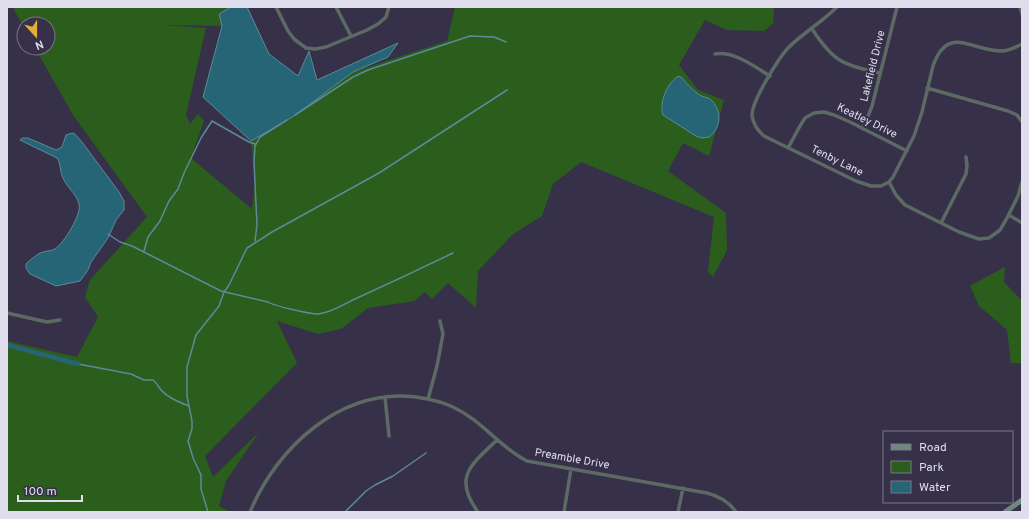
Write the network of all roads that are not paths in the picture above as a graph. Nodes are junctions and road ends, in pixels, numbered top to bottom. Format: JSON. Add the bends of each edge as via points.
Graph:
{"nodes":[{"id":1,"x":276,"y":7,"type":"edge"},
{"id":2,"x":336,"y":7,"type":"edge"},
{"id":3,"x":389,"y":7,"type":"edge"},
{"id":4,"x":837,"y":7,"type":"edge"},
{"id":5,"x":896,"y":7,"type":"edge"},
{"id":6,"x":1020,"y":7,"type":"edge"},
{"id":7,"x":1022,"y":14,"type":"edge"},
{"id":8,"x":812,"y":29,"type":"junction"},
{"id":9,"x":351,"y":36,"type":"junction"},
{"id":10,"x":1022,"y":44,"type":"edge"},
{"id":11,"x":715,"y":54,"type":"dead end"},
{"id":12,"x":880,"y":73,"type":"junction"},
{"id":13,"x":770,"y":76,"type":"junction"},
{"id":14,"x":927,"y":88,"type":"junction"},
{"id":15,"x":1022,"y":122,"type":"edge"},
{"id":16,"x":863,"y":129,"type":"junction"},
{"id":17,"x":788,"y":148,"type":"junction"},
{"id":18,"x":907,"y":151,"type":"junction"},
{"id":19,"x":966,"y":157,"type":"dead end"},
{"id":20,"x":889,"y":182,"type":"junction"},
{"id":21,"x":1022,"y":182,"type":"edge"},
{"id":22,"x":1009,"y":215,"type":"junction"},
{"id":23,"x":941,"y":223,"type":"junction"},
{"id":24,"x":1022,"y":223,"type":"edge"},
{"id":25,"x":7,"y":313,"type":"edge"},
{"id":26,"x":60,"y":320,"type":"dead end"},
{"id":27,"x":440,"y":321,"type":"dead end"},
{"id":28,"x":385,"y":397,"type":"junction"},
{"id":29,"x":428,"y":399,"type":"junction"},
{"id":30,"x":389,"y":436,"type":"dead end"},
{"id":31,"x":497,"y":440,"type":"junction"},
{"id":32,"x":571,"y":469,"type":"junction"},
{"id":33,"x":682,"y":488,"type":"junction"},
{"id":34,"x":1022,"y":500,"type":"edge"},
{"id":35,"x":250,"y":512,"type":"edge"},
{"id":36,"x":478,"y":512,"type":"edge"},
{"id":37,"x":564,"y":512,"type":"edge"},
{"id":38,"x":678,"y":512,"type":"edge"},
{"id":39,"x":736,"y":512,"type":"edge"},
{"id":40,"x":1005,"y":512,"type":"edge"}],
"edges":[{"from":1,"to":9,"type":"street","via":[[291,35],[306,48],[320,49]]},
{"from":2,"to":9,"type":"street"},
{"from":3,"to":9,"type":"street","via":[[382,21]]},
{"from":4,"to":8,"type":"street","name":"Tenby Lane"},
{"from":5,"to":12,"type":"street","name":"Lakefield Drive"},
{"from":6,"to":7,"type":"street"},
{"from":8,"to":12,"type":"street","via":[[827,50],[839,61]]},
{"from":8,"to":13,"type":"street","name":"Tenby Lane","via":[[786,50]]},
{"from":10,"to":14,"type":"street","via":[[1001,51],[962,43],[947,45],[937,56]]},
{"from":11,"to":13,"type":"street","via":[[732,55]]},
{"from":12,"to":16,"type":"street","name":"Lakefield Drive","via":[[871,110]]},
{"from":13,"to":17,"type":"street","name":"Tenby Lane","via":[[754,105],[753,122],[764,136]]},
{"from":14,"to":15,"type":"street","via":[[1008,111],[1017,115]]},
{"from":14,"to":18,"type":"street","via":[[918,124]]},
{"from":16,"to":17,"type":"street","name":"Keatley Drive","via":[[829,113],[814,113],[802,122]]},
{"from":16,"to":18,"type":"street","name":"Keatley Drive"},
{"from":17,"to":20,"type":"street","name":"Tenby Lane","via":[[866,185],[876,187]]},
{"from":18,"to":20,"type":"street"},
{"from":19,"to":23,"type":"street","via":[[966,174]]},
{"from":20,"to":23,"type":"street","via":[[901,202]]},
{"from":21,"to":22,"type":"street"},
{"from":22,"to":23,"type":"street","via":[[997,233],[984,239],[974,238]]},
{"from":22,"to":24,"type":"street"},
{"from":25,"to":26,"type":"street","via":[[42,321]]},
{"from":27,"to":29,"type":"street","via":[[443,334]]},
{"from":28,"to":29,"type":"street","name":"Preamble Drive"},
{"from":28,"to":30,"type":"street"},
{"from":28,"to":35,"type":"street","name":"Preamble Drive","via":[[346,407],[310,430],[271,474]]},
{"from":29,"to":31,"type":"street","name":"Preamble Drive","via":[[466,414]]},
{"from":31,"to":32,"type":"street","name":"Preamble Drive","via":[[514,454],[527,460]]},
{"from":31,"to":36,"type":"street","via":[[472,465],[467,475],[467,492]]},
{"from":32,"to":33,"type":"street","name":"Preamble Drive"},
{"from":32,"to":37,"type":"street"},
{"from":33,"to":38,"type":"street"},
{"from":33,"to":39,"type":"street","name":"Preamble Drive","via":[[715,495],[729,503]]},
{"from":34,"to":40,"type":"main road"}]}
